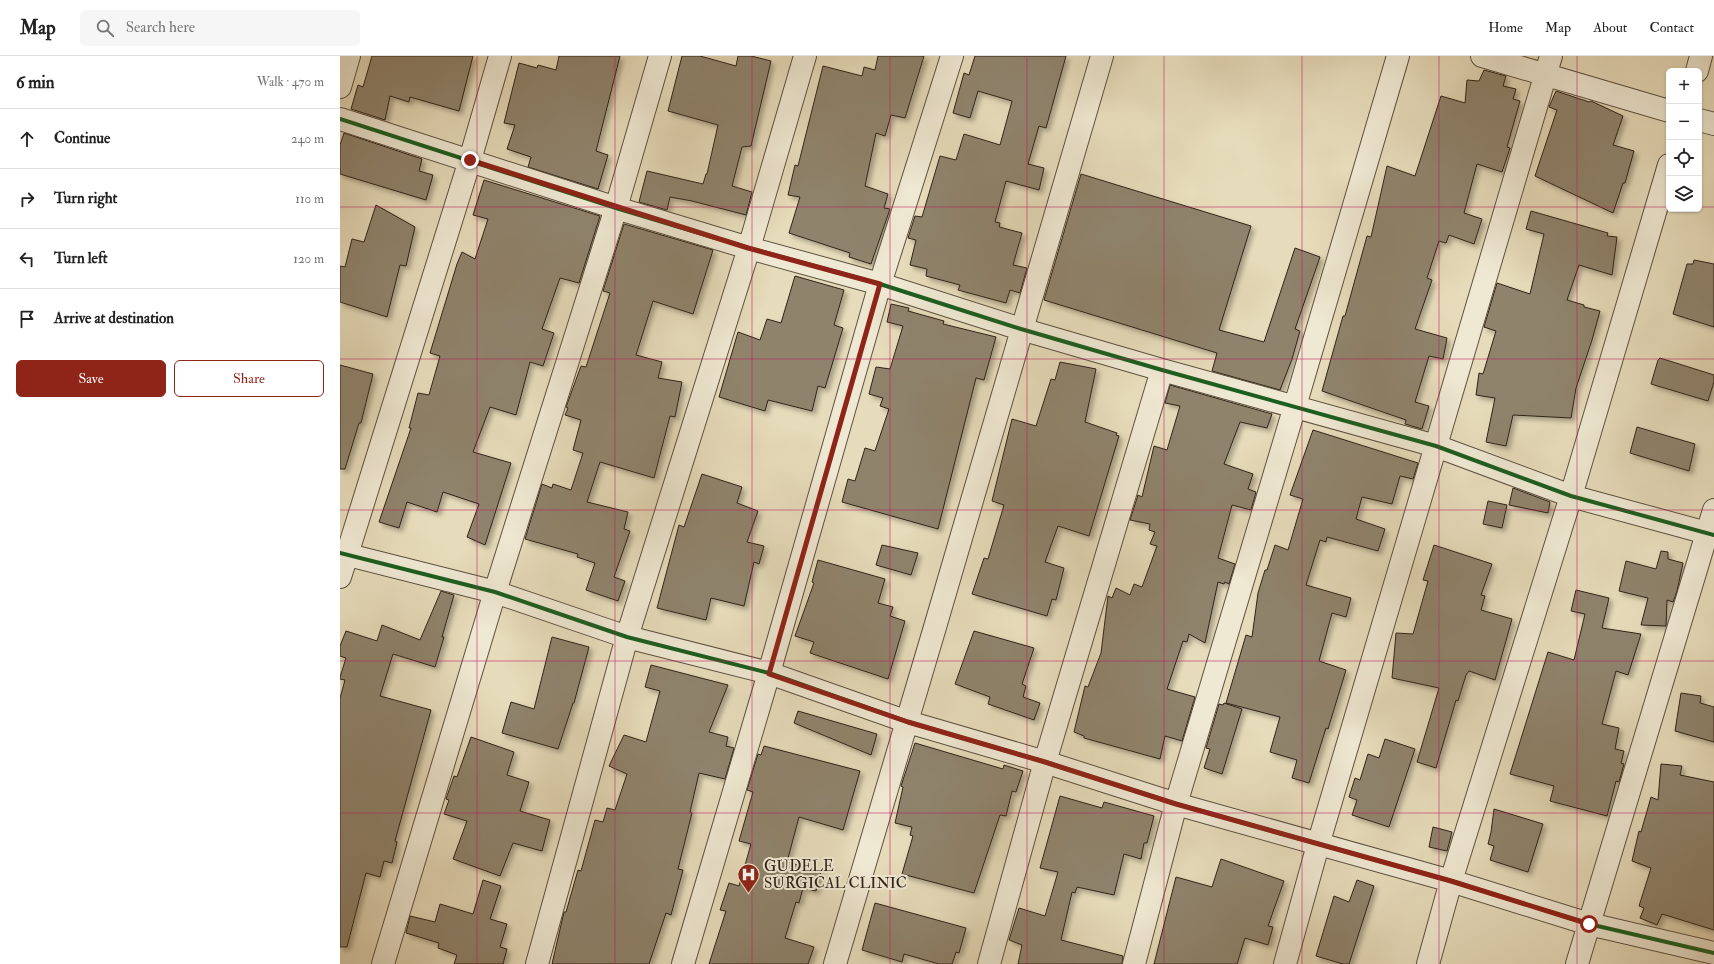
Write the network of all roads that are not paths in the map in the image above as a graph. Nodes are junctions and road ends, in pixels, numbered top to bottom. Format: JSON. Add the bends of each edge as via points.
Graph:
{"nodes":[{"id":1,"x":349,"y":56,"type":"edge"},
{"id":2,"x":500,"y":56,"type":"edge"},
{"id":3,"x":660,"y":56,"type":"edge"},
{"id":4,"x":805,"y":56,"type":"edge"},
{"id":5,"x":952,"y":56,"type":"edge"},
{"id":6,"x":1102,"y":56,"type":"edge"},
{"id":7,"x":1398,"y":56,"type":"edge"},
{"id":8,"x":1482,"y":56,"type":"edge"},
{"id":9,"x":1701,"y":56,"type":"edge"},
{"id":10,"x":1548,"y":66,"type":"edge"},
{"id":11,"x":1698,"y":68,"type":"edge"},
{"id":12,"x":340,"y":87,"type":"edge"},
{"id":13,"x":1666,"y":110,"type":"edge"},
{"id":14,"x":340,"y":119,"type":"edge"},
{"id":15,"x":1702,"y":121,"type":"edge"},
{"id":16,"x":1714,"y":124,"type":"edge"},
{"id":17,"x":470,"y":160,"type":"junction"},
{"id":18,"x":1666,"y":175,"type":"edge"},
{"id":19,"x":616,"y":208,"type":"junction"},
{"id":20,"x":748,"y":248,"type":"junction"},
{"id":21,"x":880,"y":284,"type":"junction"},
{"id":22,"x":1021,"y":329,"type":"junction"},
{"id":23,"x":1162,"y":370,"type":"junction"},
{"id":24,"x":1295,"y":406,"type":"junction"},
{"id":25,"x":1436,"y":446,"type":"junction"},
{"id":26,"x":1571,"y":496,"type":"junction"},
{"id":27,"x":1714,"y":510,"type":"edge"},
{"id":28,"x":1711,"y":534,"type":"edge"},
{"id":29,"x":343,"y":554,"type":"edge"},
{"id":30,"x":340,"y":577,"type":"edge"},
{"id":31,"x":495,"y":592,"type":"junction"},
{"id":32,"x":627,"y":637,"type":"junction"},
{"id":33,"x":769,"y":674,"type":"junction"},
{"id":34,"x":908,"y":722,"type":"junction"},
{"id":35,"x":1045,"y":762,"type":"junction"},
{"id":36,"x":1176,"y":804,"type":"junction"},
{"id":37,"x":1318,"y":844,"type":"junction"},
{"id":38,"x":1451,"y":881,"type":"junction"},
{"id":39,"x":1589,"y":924,"type":"junction"},
{"id":40,"x":1714,"y":953,"type":"edge"},
{"id":41,"x":383,"y":964,"type":"edge"},
{"id":42,"x":537,"y":964,"type":"edge"},
{"id":43,"x":683,"y":964,"type":"edge"},
{"id":44,"x":835,"y":964,"type":"edge"},
{"id":45,"x":990,"y":964,"type":"edge"},
{"id":46,"x":1134,"y":964,"type":"edge"},
{"id":47,"x":1285,"y":964,"type":"edge"},
{"id":48,"x":1428,"y":964,"type":"edge"},
{"id":49,"x":1577,"y":964,"type":"edge"}],
"edges":[{"from":1,"to":12,"type":"street"},
{"from":2,"to":17,"type":"street"},
{"from":3,"to":19,"type":"street"},
{"from":4,"to":20,"type":"street"},
{"from":5,"to":21,"type":"street"},
{"from":6,"to":22,"type":"street"},
{"from":7,"to":24,"type":"street"},
{"from":8,"to":10,"type":"street"},
{"from":9,"to":11,"type":"street"},
{"from":10,"to":13,"type":"street"},
{"from":10,"to":25,"type":"street"},
{"from":14,"to":17,"type":"street"},
{"from":15,"to":16,"type":"street"},
{"from":17,"to":19,"type":"street"},
{"from":17,"to":29,"type":"street"},
{"from":18,"to":26,"type":"street"},
{"from":19,"to":20,"type":"street"},
{"from":19,"to":31,"type":"street"},
{"from":20,"to":21,"type":"street"},
{"from":20,"to":32,"type":"street"},
{"from":21,"to":22,"type":"street"},
{"from":21,"to":33,"type":"street"},
{"from":22,"to":23,"type":"street"},
{"from":22,"to":34,"type":"street"},
{"from":23,"to":24,"type":"street"},
{"from":23,"to":35,"type":"street"},
{"from":24,"to":25,"type":"street"},
{"from":24,"to":36,"type":"street"},
{"from":25,"to":26,"type":"street"},
{"from":25,"to":37,"type":"street"},
{"from":26,"to":28,"type":"street"},
{"from":26,"to":38,"type":"street"},
{"from":27,"to":28,"type":"street"},
{"from":28,"to":39,"type":"street"},
{"from":29,"to":30,"type":"street"},
{"from":29,"to":31,"type":"street"},
{"from":31,"to":32,"type":"street"},
{"from":31,"to":41,"type":"street"},
{"from":32,"to":33,"type":"street"},
{"from":32,"to":42,"type":"street"},
{"from":33,"to":34,"type":"street"},
{"from":33,"to":43,"type":"street"},
{"from":34,"to":35,"type":"street"},
{"from":34,"to":44,"type":"street"},
{"from":35,"to":36,"type":"street"},
{"from":35,"to":45,"type":"street"},
{"from":36,"to":37,"type":"street"},
{"from":36,"to":46,"type":"street"},
{"from":37,"to":38,"type":"street"},
{"from":37,"to":47,"type":"street"},
{"from":38,"to":39,"type":"street"},
{"from":38,"to":48,"type":"street"},
{"from":39,"to":40,"type":"street"},
{"from":39,"to":49,"type":"street"}]}
